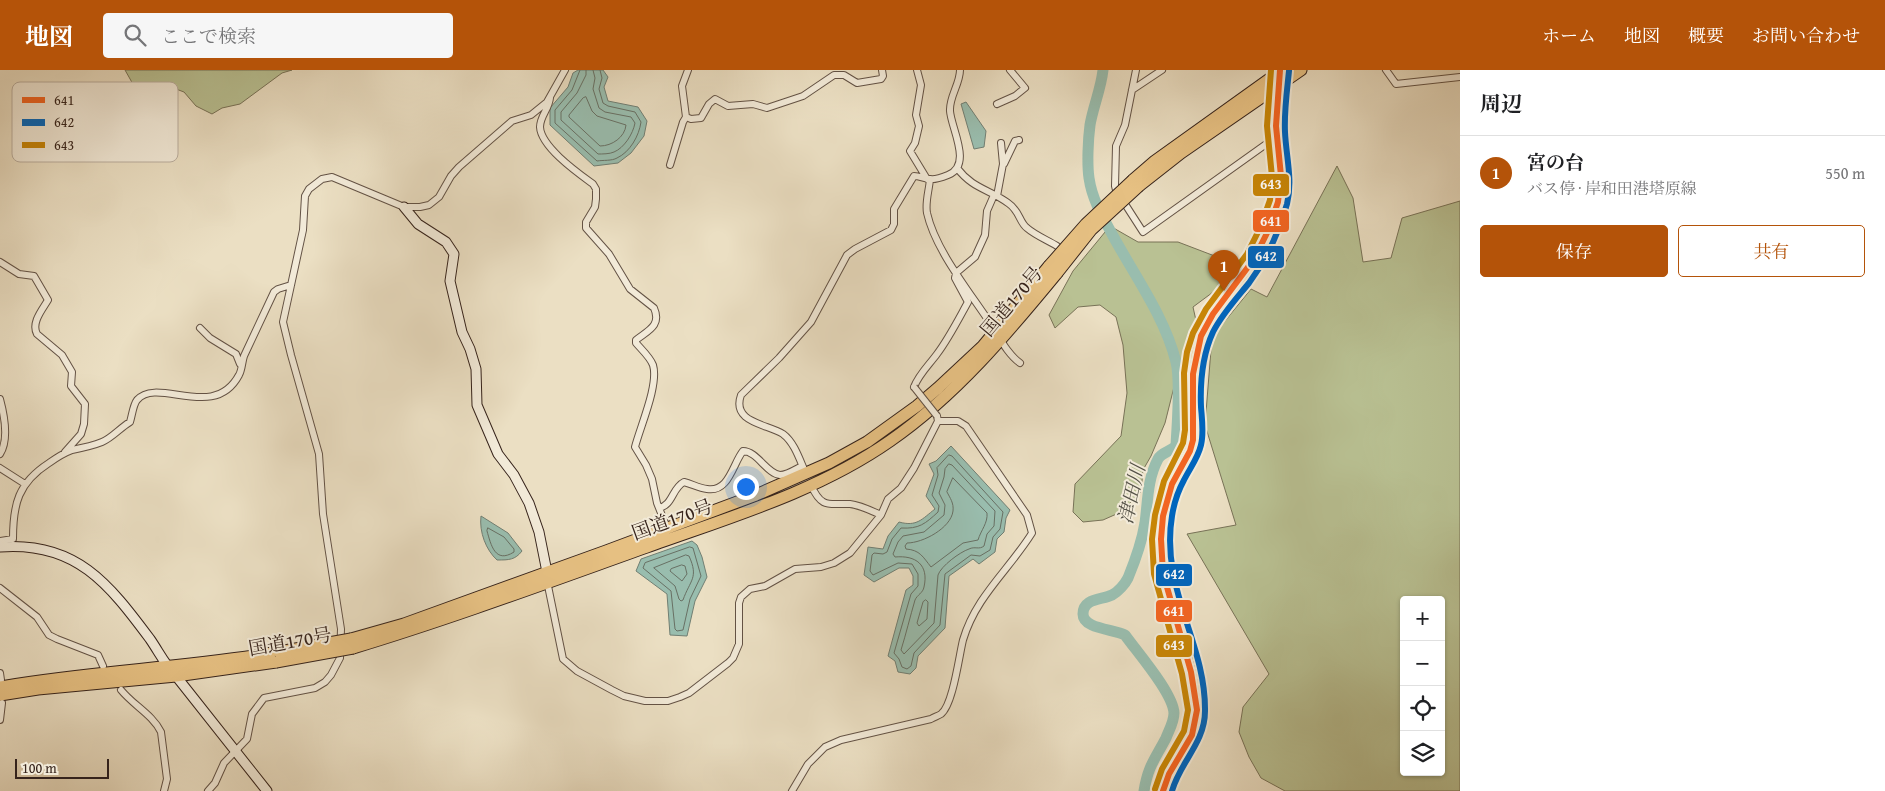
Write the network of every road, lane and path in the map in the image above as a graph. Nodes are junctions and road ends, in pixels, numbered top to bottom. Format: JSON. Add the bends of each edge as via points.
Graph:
{"nodes":[{"id":1,"x":565,"y":70,"type":"edge"},
{"id":2,"x":688,"y":70,"type":"edge"},
{"id":3,"x":882,"y":70,"type":"edge"},
{"id":4,"x":917,"y":70,"type":"edge"},
{"id":5,"x":960,"y":70,"type":"edge"},
{"id":6,"x":1010,"y":70,"type":"edge"},
{"id":7,"x":1136,"y":70,"type":"edge"},
{"id":8,"x":1162,"y":70,"type":"edge"},
{"id":9,"x":1301,"y":70,"type":"edge"},
{"id":10,"x":1386,"y":70,"type":"edge"},
{"id":11,"x":1281,"y":71,"type":"edge"},
{"id":12,"x":1460,"y":77,"type":"edge"},
{"id":13,"x":1280,"y":85,"type":"junction"},
{"id":14,"x":1132,"y":90,"type":"junction"},
{"id":15,"x":550,"y":97,"type":"junction"},
{"id":16,"x":997,"y":104,"type":"dead end"},
{"id":17,"x":686,"y":117,"type":"junction"},
{"id":18,"x":1276,"y":137,"type":"junction"},
{"id":19,"x":1018,"y":140,"type":"dead end"},
{"id":20,"x":1002,"y":143,"type":"dead end"},
{"id":21,"x":670,"y":165,"type":"dead end"},
{"id":22,"x":957,"y":168,"type":"junction"},
{"id":23,"x":1002,"y":168,"type":"junction"},
{"id":24,"x":929,"y":179,"type":"junction"},
{"id":25,"x":1136,"y":183,"type":"junction"},
{"id":26,"x":996,"y":195,"type":"junction"},
{"id":27,"x":404,"y":207,"type":"junction"},
{"id":28,"x":1057,"y":246,"type":"dead end"},
{"id":29,"x":0,"y":262,"type":"edge"},
{"id":30,"x":956,"y":272,"type":"junction"},
{"id":31,"x":291,"y":285,"type":"junction"},
{"id":32,"x":200,"y":328,"type":"dead end"},
{"id":33,"x":999,"y":335,"type":"junction"},
{"id":34,"x":1020,"y":363,"type":"dead end"},
{"id":35,"x":240,"y":365,"type":"junction"},
{"id":36,"x":0,"y":399,"type":"edge"},
{"id":37,"x":937,"y":419,"type":"junction"},
{"id":38,"x":0,"y":454,"type":"edge"},
{"id":39,"x":63,"y":454,"type":"junction"},
{"id":40,"x":0,"y":468,"type":"edge"},
{"id":41,"x":804,"y":470,"type":"junction"},
{"id":42,"x":25,"y":484,"type":"junction"},
{"id":43,"x":811,"y":485,"type":"junction"},
{"id":44,"x":659,"y":508,"type":"junction"},
{"id":45,"x":881,"y":515,"type":"junction"},
{"id":46,"x":668,"y":528,"type":"junction"},
{"id":47,"x":0,"y":542,"type":"edge"},
{"id":48,"x":0,"y":547,"type":"edge"},
{"id":49,"x":547,"y":578,"type":"junction"},
{"id":50,"x":0,"y":588,"type":"edge"},
{"id":51,"x":278,"y":657,"type":"junction"},
{"id":52,"x":103,"y":666,"type":"dead end"},
{"id":53,"x":167,"y":667,"type":"junction"},
{"id":54,"x":176,"y":676,"type":"junction"},
{"id":55,"x":0,"y":680,"type":"edge"},
{"id":56,"x":121,"y":690,"type":"dead end"},
{"id":57,"x":1,"y":699,"type":"edge"},
{"id":58,"x":0,"y":720,"type":"edge"},
{"id":59,"x":236,"y":751,"type":"junction"},
{"id":60,"x":164,"y":791,"type":"edge"},
{"id":61,"x":208,"y":791,"type":"edge"},
{"id":62,"x":267,"y":791,"type":"edge"},
{"id":63,"x":792,"y":791,"type":"edge"},
{"id":64,"x":1163,"y":791,"type":"edge"}],
"edges":[{"from":1,"to":15,"type":"street"},
{"from":2,"to":17,"type":"street","via":[[682,86]]},
{"from":3,"to":17,"type":"street","via":[[881,79],[857,83],[844,75],[834,75],[803,96],[767,108],[753,104],[728,106],[715,99],[701,118]]},
{"from":4,"to":24,"type":"street","via":[[921,85],[916,115],[919,126],[910,151]]},
{"from":5,"to":22,"type":"street","via":[[950,106],[959,144],[960,163]]},
{"from":6,"to":16,"type":"street","via":[[1025,88]]},
{"from":7,"to":14,"type":"street"},
{"from":8,"to":14,"type":"street"},
{"from":9,"to":13,"type":"highway","name":"国道170号"},
{"from":10,"to":12,"type":"street","via":[[1396,84]]},
{"from":11,"to":13,"type":"main road"},
{"from":11,"to":25,"type":"highway","name":"国道170号","via":[[1155,161]]},
{"from":13,"to":18,"type":"main road"},
{"from":13,"to":25,"type":"highway","name":"国道170号"},
{"from":14,"to":18,"type":"street","via":[[1125,125],[1116,146],[1115,186],[1143,232]]},
{"from":15,"to":27,"type":"street","via":[[531,115],[512,121],[459,167],[435,201],[420,208]]},
{"from":15,"to":44,"type":"street","via":[[541,121],[542,135],[563,160],[596,189],[595,207],[586,228],[609,254],[630,289],[656,312],[649,331],[636,340],[651,361],[654,374],[635,447],[652,478]]},
{"from":17,"to":21,"type":"street"},
{"from":18,"to":64,"type":"main road","via":[[1281,176],[1278,202],[1254,259],[1215,310],[1200,339],[1192,390],[1193,439],[1189,454],[1172,483],[1166,504],[1161,560],[1197,709],[1191,736],[1167,776]]},
{"from":19,"to":23,"type":"street"},
{"from":20,"to":23,"type":"street"},
{"from":22,"to":24,"type":"street","via":[[954,173]]},
{"from":22,"to":26,"type":"street","via":[[972,184]]},
{"from":23,"to":26,"type":"street"},
{"from":24,"to":30,"type":"street","via":[[926,204],[930,222]]},
{"from":24,"to":41,"type":"street","via":[[914,176],[894,209],[891,230],[847,256],[811,322],[740,395],[739,407],[745,416],[783,434],[793,445]]},
{"from":25,"to":33,"type":"highway","name":"国道170号","bridge":true,"via":[[1053,270]]},
{"from":26,"to":28,"type":"street","via":[[1019,213],[1026,227]]},
{"from":26,"to":30,"type":"street","via":[[987,211],[985,235],[975,257]]},
{"from":27,"to":31,"type":"street","via":[[332,177],[322,179],[305,196],[303,230]]},
{"from":27,"to":49,"type":"street","via":[[418,224],[446,242],[454,254],[450,280],[462,332],[476,369],[477,405],[498,454],[529,502],[539,532]]},
{"from":29,"to":39,"type":"street","via":[[19,274],[34,276],[48,300],[34,330],[62,355],[72,372],[72,386],[85,404],[80,434]]},
{"from":30,"to":33,"type":"street"},
{"from":30,"to":37,"type":"street","bridge":true,"via":[[955,278],[968,302],[949,337],[914,387]]},
{"from":31,"to":35,"type":"street","via":[[274,292]]},
{"from":31,"to":59,"type":"street","via":[[283,322],[319,454],[323,514],[341,630],[340,658],[331,675],[315,688],[264,698],[252,714],[247,738]]},
{"from":32,"to":35,"type":"street","via":[[236,354]]},
{"from":33,"to":34,"type":"street"},
{"from":33,"to":41,"type":"highway","name":"国道170号","via":[[917,406],[867,442]]},
{"from":33,"to":43,"type":"highway","name":"国道170号","via":[[943,400],[916,422],[881,447]]},
{"from":35,"to":39,"type":"street","via":[[240,374],[222,394],[179,397],[167,392],[141,396],[136,401],[130,422],[105,442]]},
{"from":36,"to":38,"type":"street","via":[[5,438]]},
{"from":37,"to":45,"type":"street","via":[[919,460],[901,488],[888,499]]},
{"from":37,"to":63,"type":"street","via":[[958,421],[966,426],[1027,515],[1032,533],[989,588],[974,613],[942,713],[825,747],[808,764]]},
{"from":39,"to":42,"type":"street"},
{"from":40,"to":42,"type":"street"},
{"from":41,"to":44,"type":"street","via":[[776,474],[743,451],[719,488],[708,490],[684,482],[668,504]]},
{"from":41,"to":46,"type":"highway","name":"国道170号","via":[[756,496]]},
{"from":42,"to":47,"type":"street","via":[[13,515],[13,538]]},
{"from":43,"to":45,"type":"street","via":[[815,494],[832,506],[852,504]]},
{"from":43,"to":49,"type":"highway","name":"国道170号","via":[[764,505]]},
{"from":44,"to":46,"type":"street"},
{"from":45,"to":49,"type":"street","via":[[850,553],[834,563],[795,569],[766,586],[750,589],[739,602],[739,644],[733,658],[689,693],[668,701],[645,701],[624,696],[577,671],[562,659]]},
{"from":46,"to":49,"type":"highway","name":"国道170号"},
{"from":48,"to":53,"type":"street","via":[[30,547],[57,553],[95,574],[140,626]]},
{"from":49,"to":51,"type":"highway","name":"国道170号","bridge":true,"via":[[463,613],[352,643]]},
{"from":50,"to":52,"type":"street","via":[[37,617],[56,640],[98,655]]},
{"from":51,"to":53,"type":"highway","name":"国道170号"},
{"from":51,"to":54,"type":"highway","name":"国道170号"},
{"from":53,"to":54,"type":"street"},
{"from":53,"to":55,"type":"highway","name":"国道170号","via":[[30,682]]},
{"from":54,"to":57,"type":"highway","name":"国道170号","via":[[38,689]]},
{"from":54,"to":59,"type":"street"},
{"from":56,"to":60,"type":"street","via":[[161,732],[167,779]]},
{"from":57,"to":58,"type":"street"},
{"from":59,"to":61,"type":"street","via":[[224,763]]},
{"from":59,"to":62,"type":"street"}]}
